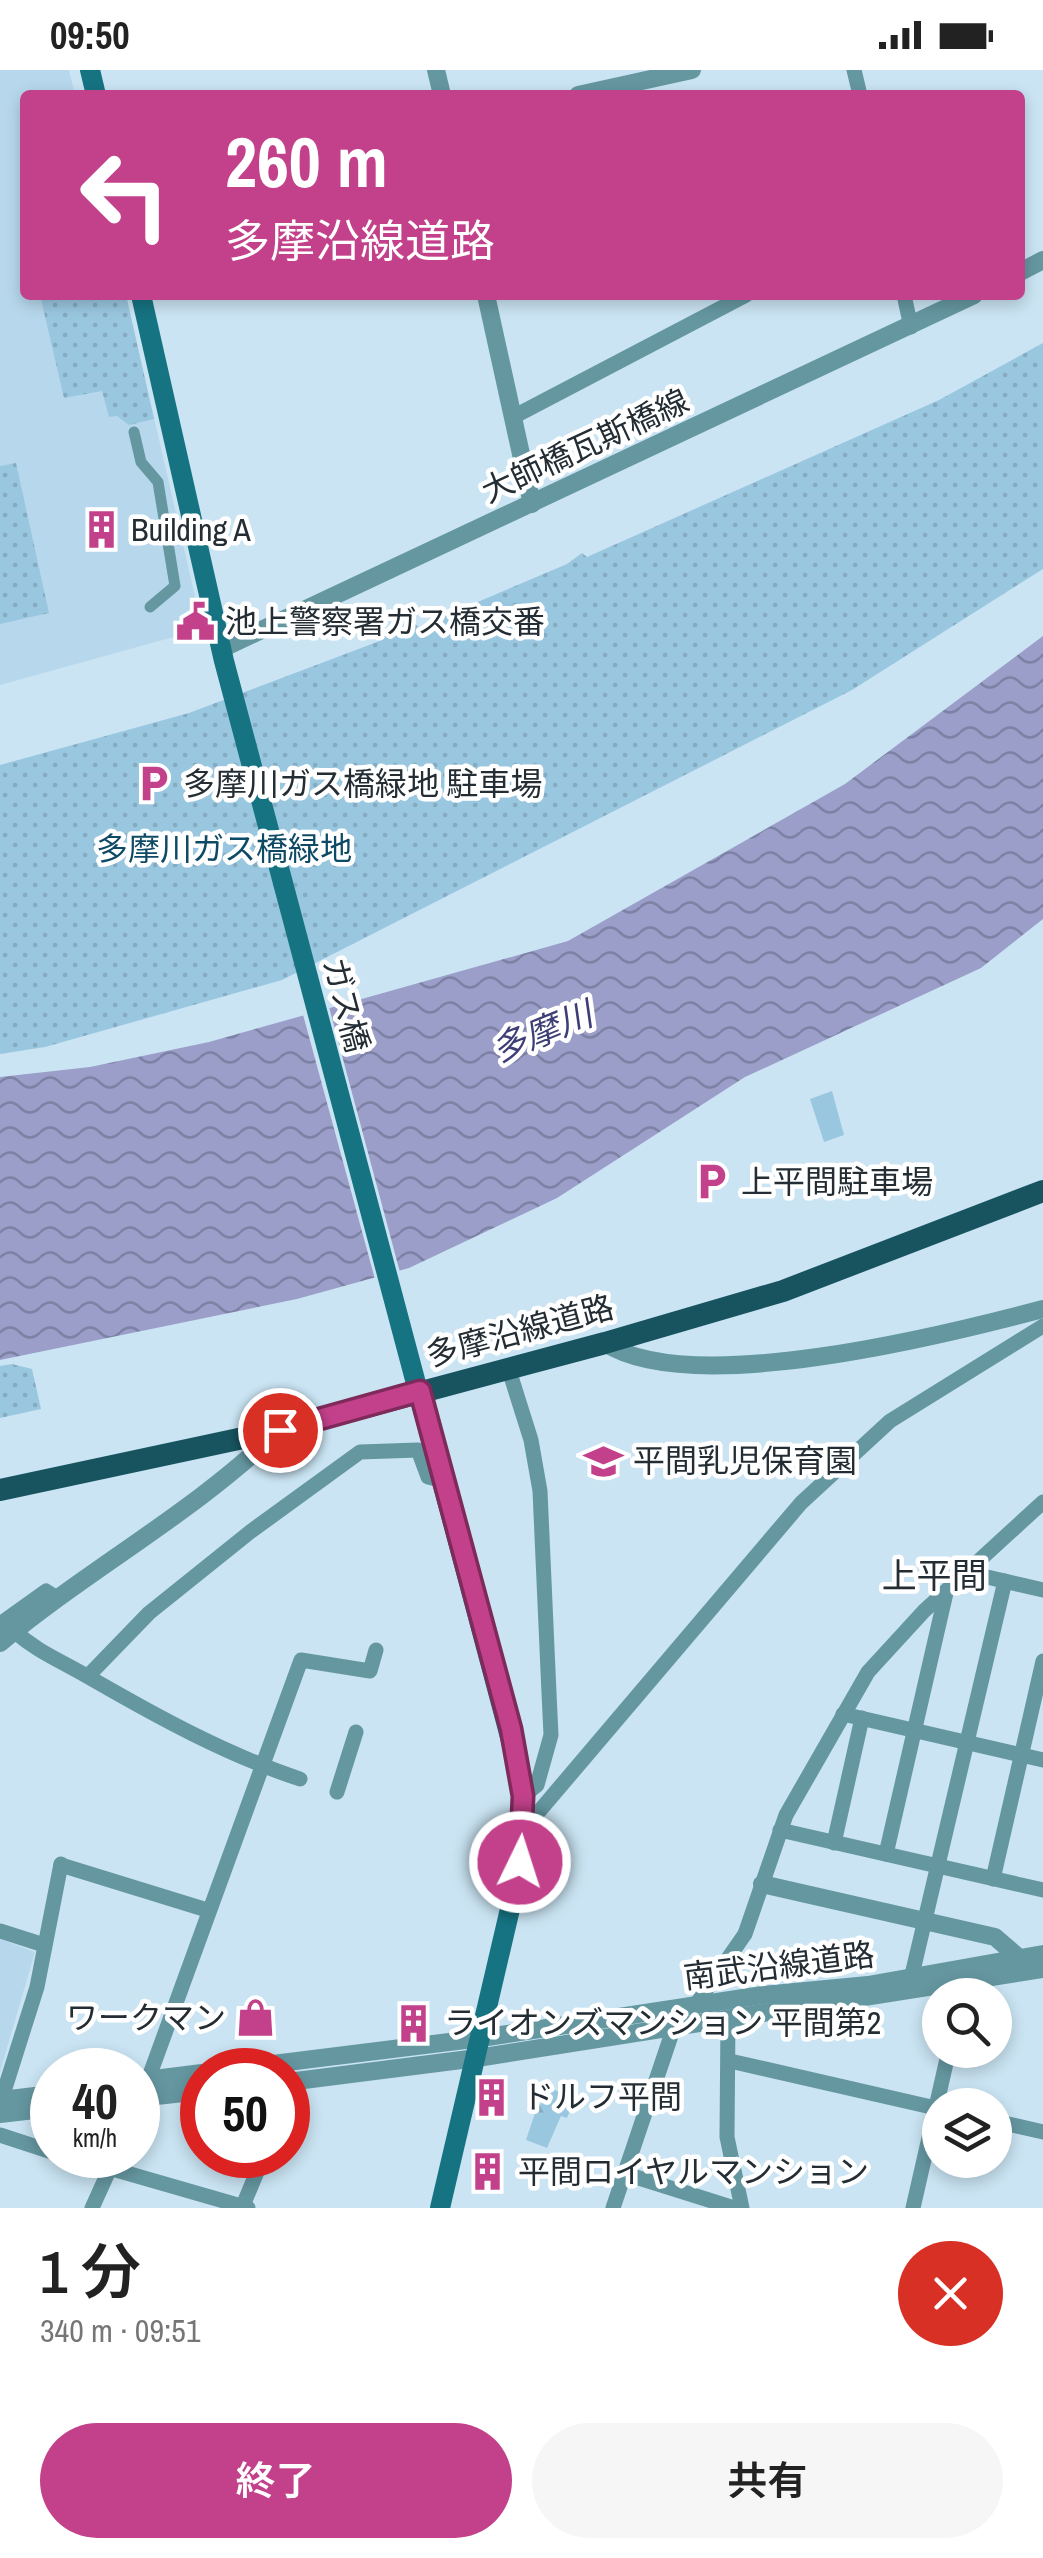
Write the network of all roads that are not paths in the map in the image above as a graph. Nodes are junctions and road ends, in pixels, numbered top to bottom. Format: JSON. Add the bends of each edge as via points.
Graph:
{"nodes":[{"id":1,"x":692,"y":70,"type":"edge"},
{"id":2,"x":651,"y":74,"type":"edge"},
{"id":3,"x":595,"y":90,"type":"edge"},
{"id":4,"x":142,"y":300,"type":"edge"},
{"id":5,"x":487,"y":300,"type":"edge"},
{"id":6,"x":736,"y":300,"type":"edge"},
{"id":7,"x":905,"y":300,"type":"edge"},
{"id":8,"x":964,"y":300,"type":"edge"},
{"id":9,"x":911,"y":327,"type":"junction"},
{"id":10,"x":513,"y":417,"type":"junction"},
{"id":11,"x":134,"y":432,"type":"dead end"},
{"id":12,"x":532,"y":504,"type":"junction"},
{"id":13,"x":150,"y":608,"type":"dead end"},
{"id":14,"x":222,"y":655,"type":"junction"},
{"id":15,"x":1043,"y":1191,"type":"edge"},
{"id":16,"x":1043,"y":1309,"type":"edge"},
{"id":17,"x":1043,"y":1326,"type":"edge"},
{"id":18,"x":605,"y":1343,"type":"junction"},
{"id":19,"x":508,"y":1367,"type":"junction"},
{"id":20,"x":420,"y":1391,"type":"junction"},
{"id":21,"x":280,"y":1430,"type":"junction"},
{"id":22,"x":444,"y":1481,"type":"junction"},
{"id":23,"x":0,"y":1490,"type":"edge"},
{"id":24,"x":1043,"y":1502,"type":"edge"},
{"id":25,"x":970,"y":1573,"type":"junction"},
{"id":26,"x":1005,"y":1581,"type":"junction"},
{"id":27,"x":1043,"y":1590,"type":"edge"},
{"id":28,"x":946,"y":1593,"type":"junction"},
{"id":29,"x":5,"y":1633,"type":"edge"},
{"id":30,"x":376,"y":1650,"type":"dead end"},
{"id":31,"x":1043,"y":1661,"type":"edge"},
{"id":32,"x":88,"y":1676,"type":"junction"},
{"id":33,"x":843,"y":1714,"type":"junction"},
{"id":34,"x":862,"y":1718,"type":"junction"},
{"id":35,"x":914,"y":1730,"type":"junction"},
{"id":36,"x":356,"y":1732,"type":"dead end"},
{"id":37,"x":968,"y":1743,"type":"junction"},
{"id":38,"x":1022,"y":1755,"type":"junction"},
{"id":39,"x":1043,"y":1760,"type":"edge"},
{"id":40,"x":262,"y":1766,"type":"junction"},
{"id":41,"x":300,"y":1779,"type":"dead end"},
{"id":42,"x":338,"y":1792,"type":"dead end"},
{"id":43,"x":523,"y":1796,"type":"junction"},
{"id":44,"x":783,"y":1822,"type":"junction"},
{"id":45,"x":525,"y":1828,"type":"junction"},
{"id":46,"x":834,"y":1842,"type":"junction"},
{"id":47,"x":886,"y":1854,"type":"junction"},
{"id":48,"x":940,"y":1866,"type":"junction"},
{"id":49,"x":993,"y":1878,"type":"junction"},
{"id":50,"x":762,"y":1884,"type":"junction"},
{"id":51,"x":1043,"y":1890,"type":"edge"},
{"id":52,"x":207,"y":1910,"type":"junction"},
{"id":53,"x":926,"y":1920,"type":"junction"},
{"id":54,"x":0,"y":1931,"type":"edge"},
{"id":55,"x":44,"y":1945,"type":"junction"},
{"id":56,"x":1043,"y":1954,"type":"edge"},
{"id":57,"x":1018,"y":1957,"type":"junction"},
{"id":58,"x":1043,"y":1970,"type":"edge"},
{"id":59,"x":1010,"y":1978,"type":"edge"},
{"id":60,"x":912,"y":1979,"type":"junction"},
{"id":61,"x":922,"y":1994,"type":"edge"},
{"id":62,"x":682,"y":2014,"type":"junction"},
{"id":63,"x":728,"y":2017,"type":"junction"},
{"id":64,"x":157,"y":2048,"type":"edge"},
{"id":65,"x":479,"y":2048,"type":"junction"},
{"id":66,"x":730,"y":2061,"type":"junction"},
{"id":67,"x":310,"y":2063,"type":"edge"},
{"id":68,"x":310,"y":2083,"type":"edge"},
{"id":69,"x":30,"y":2097,"type":"edge"},
{"id":70,"x":0,"y":2102,"type":"edge"},
{"id":71,"x":922,"y":2104,"type":"edge"},
{"id":72,"x":30,"y":2111,"type":"edge"},
{"id":73,"x":0,"y":2114,"type":"edge"},
{"id":74,"x":1012,"y":2125,"type":"edge"},
{"id":75,"x":1043,"y":2132,"type":"edge"},
{"id":76,"x":0,"y":2136,"type":"edge"},
{"id":77,"x":30,"y":2145,"type":"edge"},
{"id":78,"x":922,"y":2172,"type":"edge"},
{"id":79,"x":623,"y":2173,"type":"junction"},
{"id":80,"x":106,"y":2178,"type":"edge"},
{"id":81,"x":159,"y":2178,"type":"edge"},
{"id":82,"x":255,"y":2178,"type":"edge"},
{"id":83,"x":92,"y":2208,"type":"edge"},
{"id":84,"x":244,"y":2208,"type":"edge"},
{"id":85,"x":440,"y":2208,"type":"edge"},
{"id":86,"x":613,"y":2208,"type":"edge"},
{"id":87,"x":734,"y":2208,"type":"edge"},
{"id":88,"x":742,"y":2208,"type":"edge"},
{"id":89,"x":913,"y":2208,"type":"edge"}],
"edges":[{"from":1,"to":2,"type":"street"},
{"from":2,"to":3,"type":"street"},
{"from":4,"to":14,"type":"main road","name":"ガス橋"},
{"from":5,"to":10,"type":"street"},
{"from":6,"to":10,"type":"street"},
{"from":7,"to":9,"type":"street"},
{"from":8,"to":9,"type":"street","name":"大師橋瓦斯橋線"},
{"from":9,"to":12,"type":"street","name":"大師橋瓦斯橋線"},
{"from":10,"to":12,"type":"street"},
{"from":11,"to":13,"type":"street","via":[[140,462],[158,482],[172,548],[175,586]]},
{"from":12,"to":14,"type":"street","name":"大師橋瓦斯橋線"},
{"from":14,"to":20,"type":"main road","name":"ガス橋"},
{"from":15,"to":18,"type":"main road","name":"多摩沿線道路","via":[[782,1291]]},
{"from":16,"to":18,"type":"street","via":[[752,1364],[647,1360]]},
{"from":17,"to":45,"type":"street","via":[[890,1421],[812,1492]]},
{"from":18,"to":19,"type":"main road","name":"多摩沿線道路"},
{"from":19,"to":20,"type":"main road","name":"多摩沿線道路"},
{"from":19,"to":43,"type":"street","via":[[540,1491],[550,1721],[537,1785]]},
{"from":20,"to":21,"type":"main road","name":"多摩沿線道路"},
{"from":20,"to":22,"type":"main road","name":"ガス橋"},
{"from":21,"to":23,"type":"main road","name":"多摩沿線道路"},
{"from":21,"to":29,"type":"street","via":[[239,1469]]},
{"from":22,"to":32,"type":"street","via":[[428,1477],[418,1450],[360,1452],[149,1614]]},
{"from":22,"to":43,"type":"main road","name":"ガス橋"},
{"from":24,"to":25,"type":"street"},
{"from":25,"to":26,"type":"street"},
{"from":25,"to":28,"type":"street"},
{"from":26,"to":27,"type":"street"},
{"from":26,"to":37,"type":"street"},
{"from":28,"to":33,"type":"street","via":[[868,1672]]},
{"from":28,"to":35,"type":"street"},
{"from":29,"to":32,"type":"street"},
{"from":30,"to":40,"type":"street","via":[[370,1671],[301,1660]]},
{"from":31,"to":38,"type":"street"},
{"from":32,"to":40,"type":"street"},
{"from":33,"to":34,"type":"street"},
{"from":33,"to":44,"type":"street"},
{"from":34,"to":35,"type":"street"},
{"from":34,"to":46,"type":"street"},
{"from":35,"to":37,"type":"street"},
{"from":35,"to":47,"type":"street"},
{"from":36,"to":42,"type":"street"},
{"from":37,"to":38,"type":"street"},
{"from":37,"to":48,"type":"street"},
{"from":38,"to":39,"type":"street"},
{"from":38,"to":49,"type":"street"},
{"from":40,"to":41,"type":"street"},
{"from":40,"to":52,"type":"street"},
{"from":43,"to":45,"type":"main road","name":"ガス橋"},
{"from":44,"to":46,"type":"street"},
{"from":44,"to":50,"type":"street"},
{"from":45,"to":65,"type":"main road","name":"ガス橋"},
{"from":46,"to":47,"type":"street"},
{"from":47,"to":48,"type":"street"},
{"from":48,"to":49,"type":"street"},
{"from":48,"to":53,"type":"street"},
{"from":49,"to":51,"type":"street"},
{"from":50,"to":53,"type":"street"},
{"from":50,"to":62,"type":"street","via":[[744,1934]]},
{"from":52,"to":55,"type":"street","via":[[61,1864]]},
{"from":52,"to":64,"type":"street"},
{"from":53,"to":57,"type":"street","via":[[995,1938]]},
{"from":53,"to":60,"type":"street"},
{"from":54,"to":55,"type":"street"},
{"from":55,"to":70,"type":"street"},
{"from":56,"to":57,"type":"street","name":"南武沿線道路"},
{"from":57,"to":60,"type":"street","name":"南武沿線道路"},
{"from":58,"to":59,"type":"street","name":"南武沿線道路"},
{"from":60,"to":62,"type":"street","name":"南武沿線道路"},
{"from":61,"to":63,"type":"street","name":"南武沿線道路"},
{"from":62,"to":63,"type":"street","name":"南武沿線道路"},
{"from":62,"to":65,"type":"street","name":"南武沿線道路"},
{"from":62,"to":79,"type":"street"},
{"from":63,"to":66,"type":"street"},
{"from":65,"to":67,"type":"street","name":"南武沿線道路"},
{"from":65,"to":68,"type":"street","name":"南武沿線道路"},
{"from":65,"to":85,"type":"main road","name":"ガス橋"},
{"from":66,"to":71,"type":"street"},
{"from":66,"to":88,"type":"street","via":[[727,2137]]},
{"from":69,"to":70,"type":"street"},
{"from":72,"to":73,"type":"street"},
{"from":74,"to":75,"type":"street"},
{"from":76,"to":77,"type":"street"},
{"from":78,"to":89,"type":"street"},
{"from":79,"to":86,"type":"street"},
{"from":79,"to":87,"type":"street"},
{"from":80,"to":83,"type":"street"},
{"from":81,"to":84,"type":"street"},
{"from":82,"to":84,"type":"street"}]}
